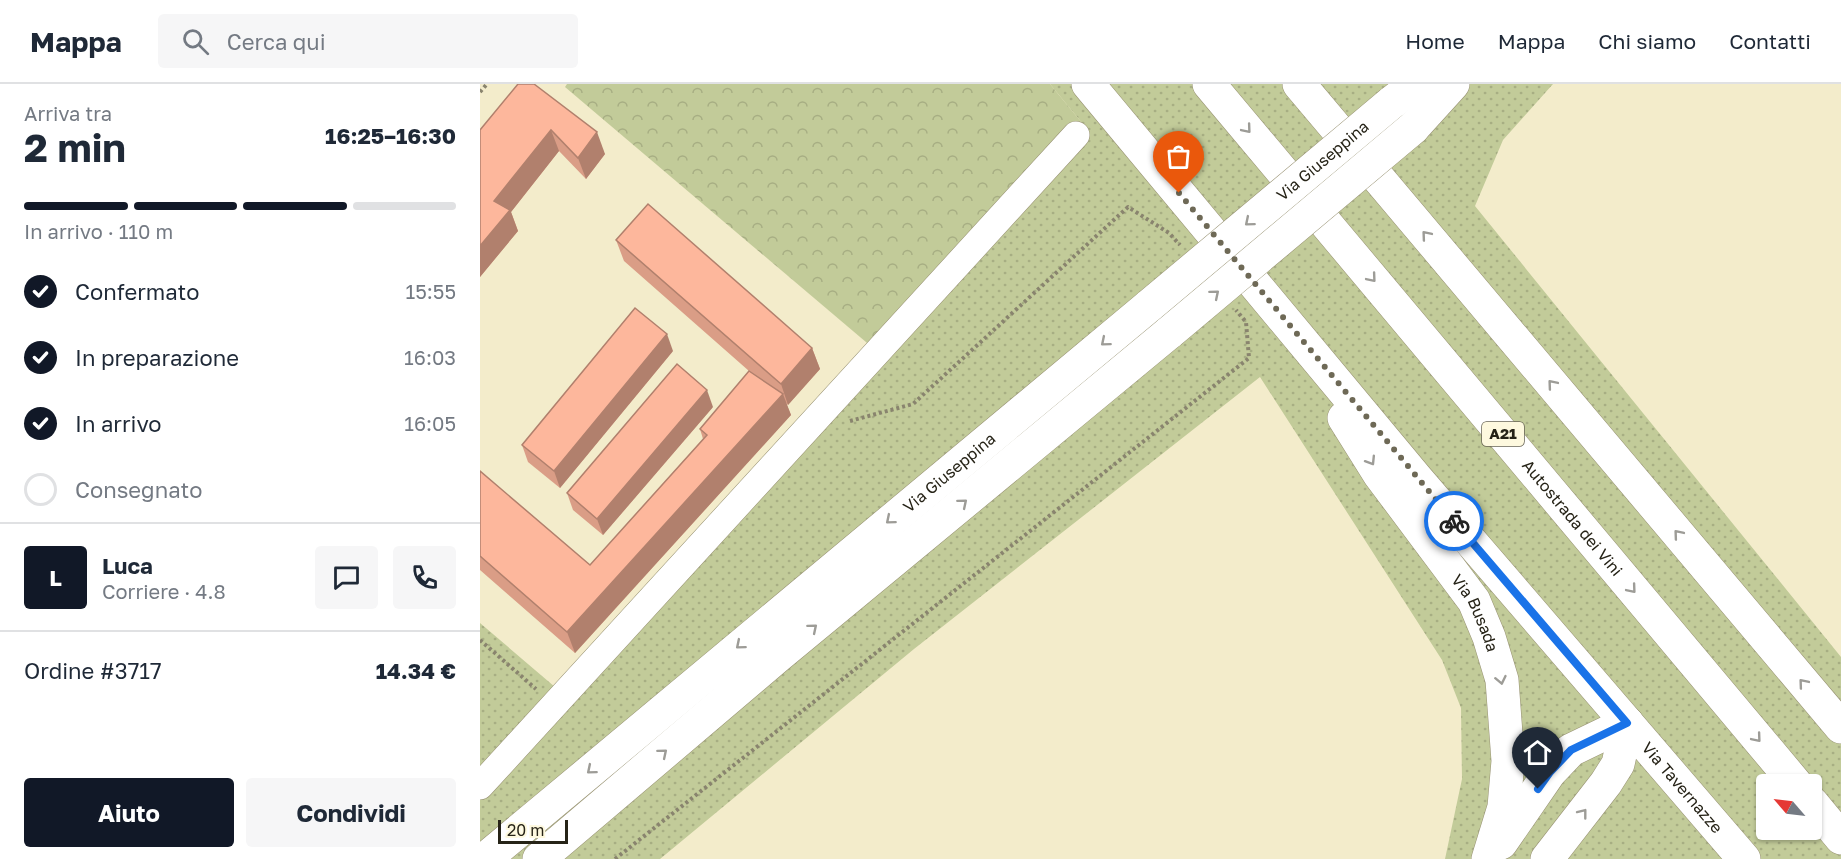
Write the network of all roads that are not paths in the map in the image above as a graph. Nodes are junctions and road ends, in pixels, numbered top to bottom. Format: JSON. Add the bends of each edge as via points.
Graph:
{"nodes":[{"id":1,"x":1088,"y":84,"type":"edge"},
{"id":2,"x":1209,"y":84,"type":"edge"},
{"id":3,"x":1299,"y":84,"type":"edge"},
{"id":4,"x":1453,"y":84,"type":"edge"},
{"id":5,"x":1403,"y":94,"type":"edge"},
{"id":6,"x":1076,"y":135,"type":"dead end"},
{"id":7,"x":1300,"y":338,"type":"junction"},
{"id":8,"x":1627,"y":723,"type":"junction"},
{"id":9,"x":1841,"y":727,"type":"edge"},
{"id":10,"x":1788,"y":774,"type":"edge"},
{"id":11,"x":480,"y":786,"type":"edge"},
{"id":12,"x":1822,"y":815,"type":"edge"},
{"id":13,"x":1841,"y":838,"type":"edge"},
{"id":14,"x":485,"y":859,"type":"edge"},
{"id":15,"x":539,"y":859,"type":"edge"},
{"id":16,"x":1489,"y":859,"type":"edge"},
{"id":17,"x":1547,"y":859,"type":"edge"},
{"id":18,"x":1744,"y":859,"type":"edge"}],
"edges":[{"from":1,"to":7,"type":"main road","name":"Via Tavernazze"},
{"from":2,"to":10,"type":"main road","name":"Autostrada dei Vini","number":"A21","one_way":true},
{"from":9,"to":3,"type":"main road","one_way":true},
{"from":15,"to":4,"type":"main road","name":"Via Giuseppina","one_way":true,"bridge":true,"via":[[1413,129]]},
{"from":5,"to":14,"type":"main road","name":"Via Giuseppina","one_way":true,"bridge":true},
{"from":6,"to":11,"type":"street"},
{"from":7,"to":8,"type":"main road","name":"Via Tavernazze"},
{"from":7,"to":16,"type":"main road","name":"Via Busada","one_way":true,"via":[[1379,474],[1474,601],[1489,637],[1502,680],[1508,761],[1504,807]]},
{"from":8,"to":16,"type":"main road","name":"Via Busada","via":[[1571,750],[1550,772]]},
{"from":17,"to":8,"type":"main road","one_way":true,"via":[[1618,764]]},
{"from":8,"to":18,"type":"main road","name":"Via Tavernazze"},
{"from":12,"to":13,"type":"main road"}]}
